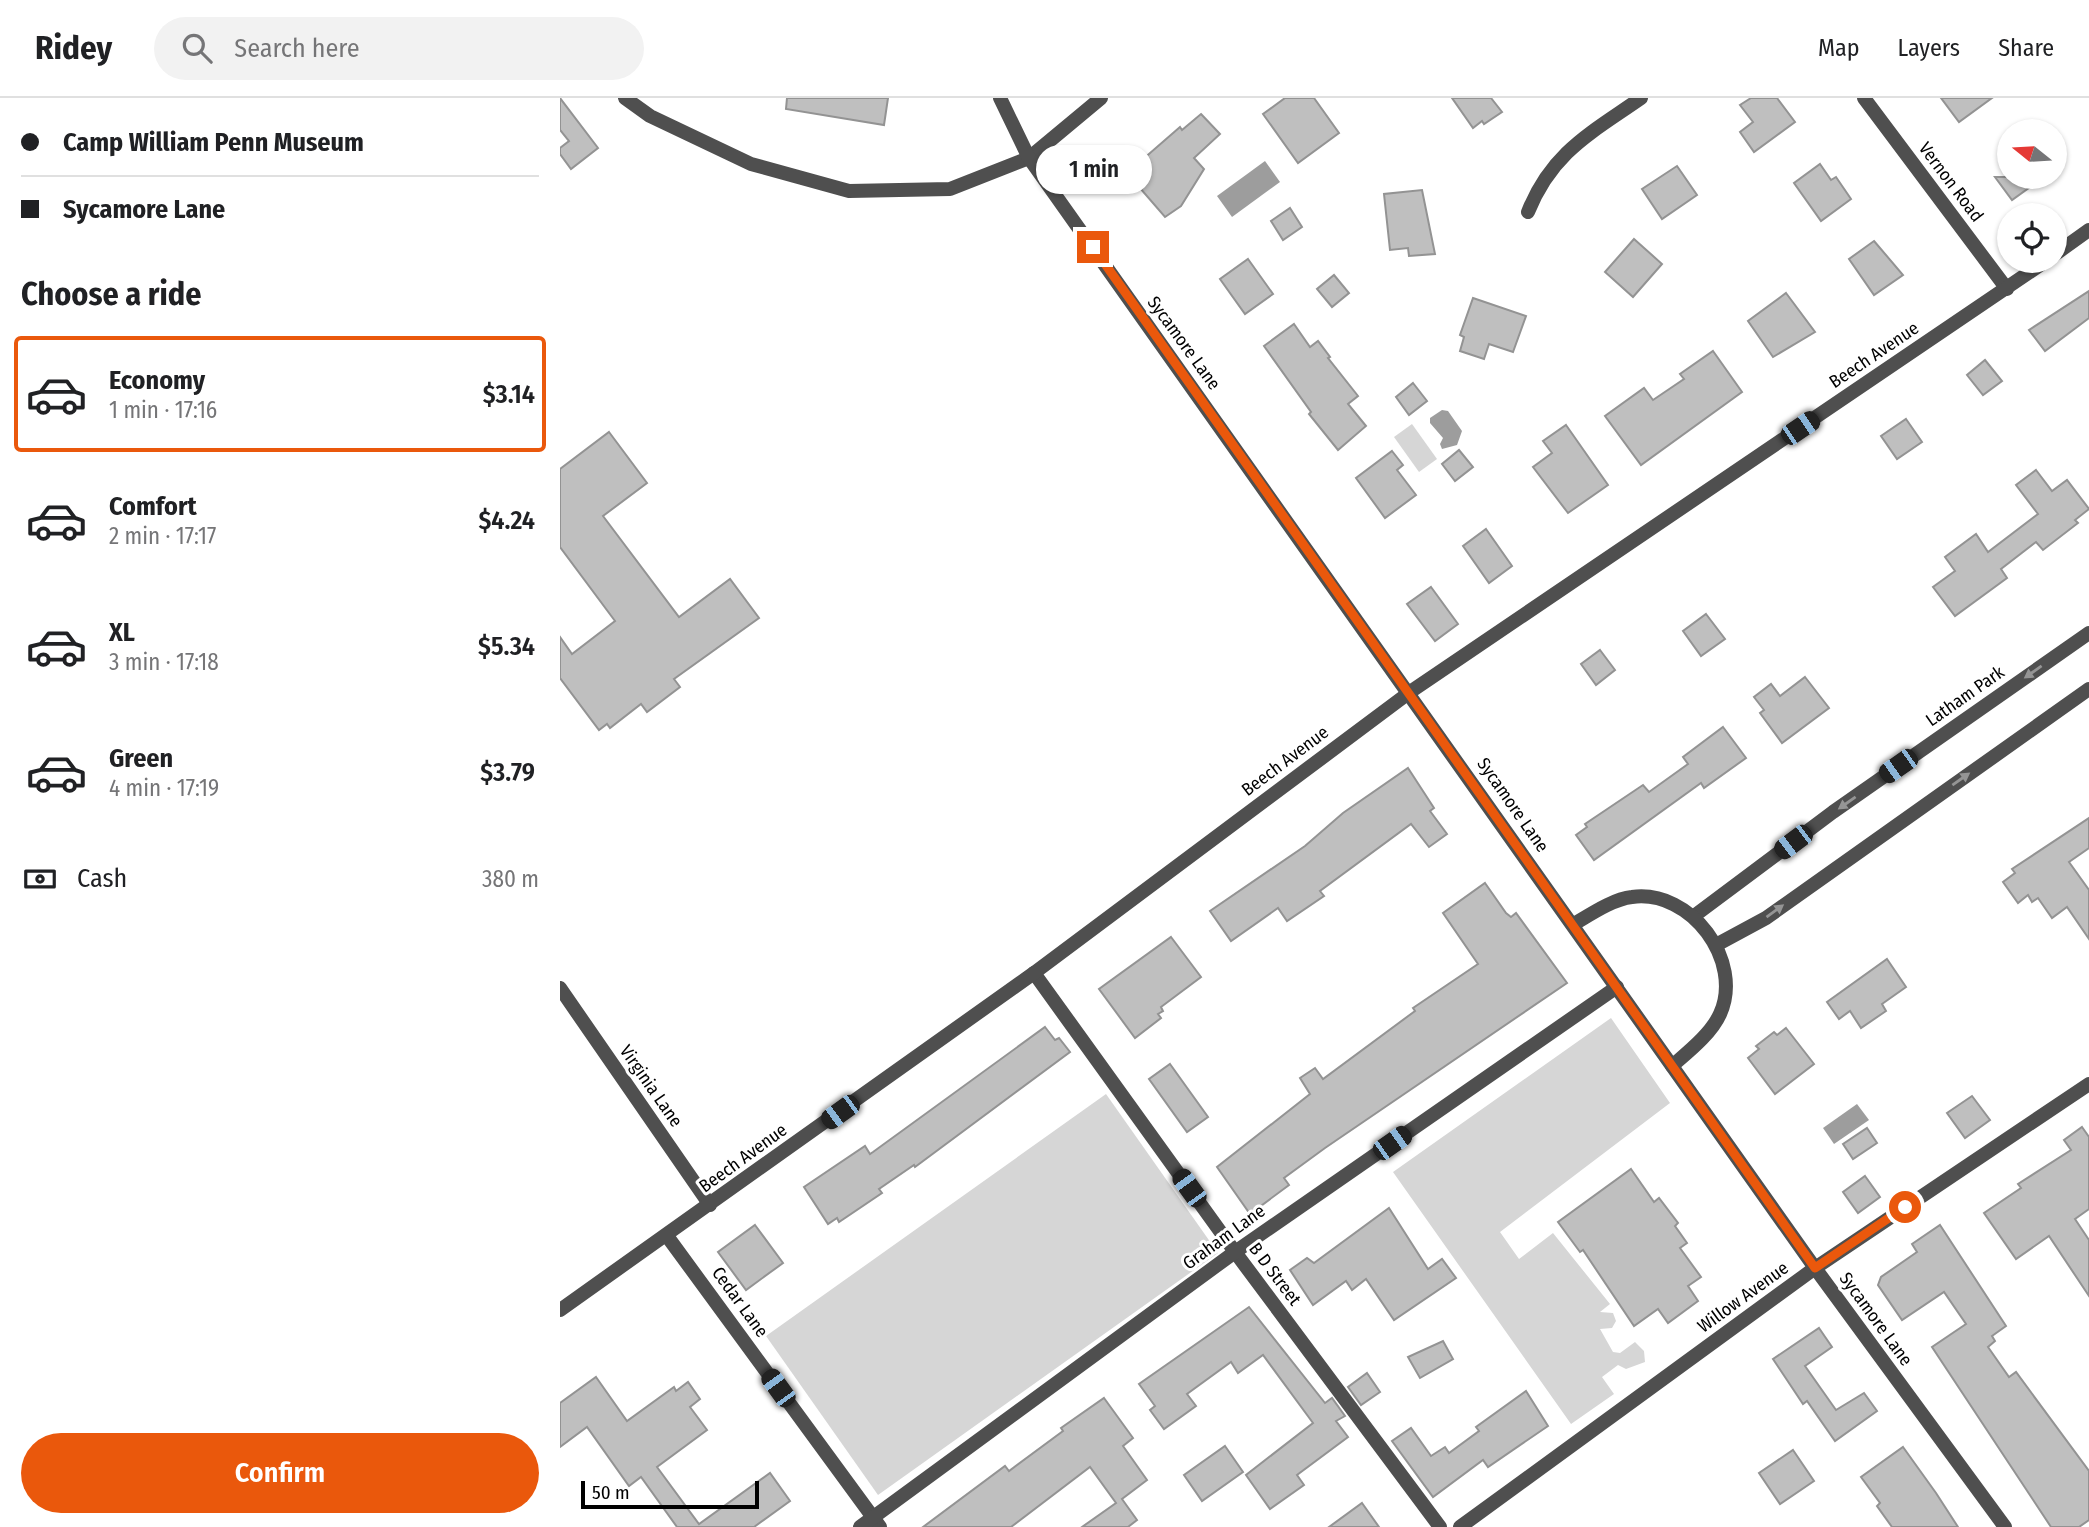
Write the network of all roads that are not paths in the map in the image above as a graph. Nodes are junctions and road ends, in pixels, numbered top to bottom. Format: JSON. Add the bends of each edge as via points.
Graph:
{"nodes":[{"id":1,"x":625,"y":98,"type":"edge"},
{"id":2,"x":1000,"y":98,"type":"edge"},
{"id":3,"x":1101,"y":98,"type":"edge"},
{"id":4,"x":1641,"y":98,"type":"edge"},
{"id":5,"x":1864,"y":98,"type":"edge"},
{"id":6,"x":1029,"y":158,"type":"junction"},
{"id":7,"x":1528,"y":212,"type":"dead end"},
{"id":8,"x":2089,"y":230,"type":"edge"},
{"id":9,"x":2067,"y":246,"type":"edge"},
{"id":10,"x":2029,"y":273,"type":"edge"},
{"id":11,"x":2007,"y":289,"type":"junction"},
{"id":12,"x":2089,"y":633,"type":"edge"},
{"id":13,"x":2089,"y":689,"type":"edge"},
{"id":14,"x":1410,"y":692,"type":"junction"},
{"id":15,"x":1694,"y":916,"type":"junction"},
{"id":16,"x":1574,"y":924,"type":"junction"},
{"id":17,"x":1716,"y":944,"type":"junction"},
{"id":18,"x":1034,"y":973,"type":"junction"},
{"id":19,"x":1617,"y":987,"type":"junction"},
{"id":20,"x":560,"y":988,"type":"edge"},
{"id":21,"x":1672,"y":1066,"type":"junction"},
{"id":22,"x":2089,"y":1084,"type":"edge"},
{"id":23,"x":710,"y":1205,"type":"junction"},
{"id":24,"x":667,"y":1236,"type":"junction"},
{"id":25,"x":1235,"y":1252,"type":"junction"},
{"id":26,"x":1815,"y":1268,"type":"junction"},
{"id":27,"x":560,"y":1310,"type":"edge"},
{"id":28,"x":877,"y":1522,"type":"edge"},
{"id":29,"x":860,"y":1527,"type":"edge"},
{"id":30,"x":1440,"y":1527,"type":"edge"},
{"id":31,"x":1460,"y":1527,"type":"edge"},
{"id":32,"x":2006,"y":1527,"type":"edge"}],
"edges":[{"from":1,"to":6,"type":"street","via":[[650,116],[751,164],[849,191],[950,189]]},
{"from":2,"to":6,"type":"street","name":"Sycamore Lane"},
{"from":3,"to":6,"type":"street"},
{"from":4,"to":7,"type":"street","via":[[1550,167]]},
{"from":5,"to":11,"type":"street","name":"Vernon Road"},
{"from":6,"to":14,"type":"street","name":"Sycamore Lane"},
{"from":8,"to":9,"type":"street"},
{"from":10,"to":11,"type":"street","name":"Beech Avenue"},
{"from":11,"to":14,"type":"street","name":"Beech Avenue"},
{"from":12,"to":15,"type":"street","name":"Latham Park","one_way":true},
{"from":17,"to":13,"type":"street","one_way":true,"via":[[1766,918]]},
{"from":14,"to":16,"type":"street","name":"Sycamore Lane"},
{"from":14,"to":18,"type":"street","name":"Beech Avenue"},
{"from":15,"to":16,"type":"street","via":[[1665,901],[1633,897]]},
{"from":15,"to":17,"type":"street"},
{"from":16,"to":19,"type":"street","name":"Sycamore Lane"},
{"from":17,"to":21,"type":"street","via":[[1725,979],[1720,1014]]},
{"from":18,"to":23,"type":"street","name":"Beech Avenue"},
{"from":18,"to":25,"type":"street","name":"B D Street"},
{"from":19,"to":21,"type":"street","name":"Sycamore Lane"},
{"from":19,"to":25,"type":"street","name":"Graham Lane"},
{"from":20,"to":23,"type":"street","name":"Virginia Lane"},
{"from":21,"to":26,"type":"street","name":"Sycamore Lane"},
{"from":22,"to":26,"type":"street","name":"Willow Avenue"},
{"from":23,"to":24,"type":"street","name":"Beech Avenue"},
{"from":24,"to":27,"type":"street","name":"Beech Avenue"},
{"from":24,"to":28,"type":"street","name":"Cedar Lane"},
{"from":25,"to":28,"type":"street","name":"Graham Lane"},
{"from":25,"to":30,"type":"street","name":"B D Street"},
{"from":26,"to":31,"type":"street","name":"Willow Avenue"},
{"from":26,"to":32,"type":"street","name":"Sycamore Lane"},
{"from":28,"to":29,"type":"street","name":"Graham Lane"}]}
